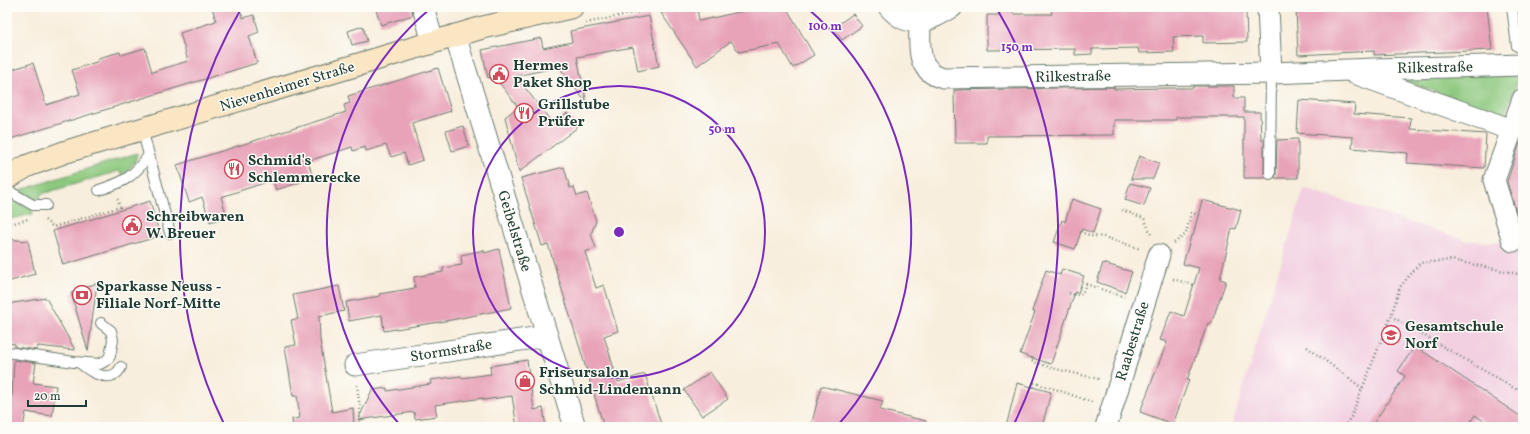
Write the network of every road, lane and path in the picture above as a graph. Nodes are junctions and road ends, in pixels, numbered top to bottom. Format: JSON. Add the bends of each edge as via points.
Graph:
{"nodes":[{"id":1,"x":422,"y":7,"type":"edge"},
{"id":2,"x":572,"y":7,"type":"edge"},
{"id":3,"x":888,"y":7,"type":"edge"},
{"id":4,"x":952,"y":7,"type":"edge"},
{"id":5,"x":1268,"y":7,"type":"edge"},
{"id":6,"x":1512,"y":7,"type":"edge"},
{"id":7,"x":920,"y":22,"type":"junction"},
{"id":8,"x":456,"y":35,"type":"junction"},
{"id":9,"x":433,"y":42,"type":"junction"},
{"id":10,"x":1520,"y":56,"type":"edge"},
{"id":11,"x":1346,"y":70,"type":"junction"},
{"id":12,"x":1262,"y":74,"type":"junction"},
{"id":13,"x":1523,"y":99,"type":"edge"},
{"id":14,"x":142,"y":129,"type":"junction"},
{"id":15,"x":1512,"y":130,"type":"junction"},
{"id":16,"x":149,"y":155,"type":"junction"},
{"id":17,"x":1270,"y":174,"type":"dead end"},
{"id":18,"x":7,"y":178,"type":"edge"},
{"id":19,"x":114,"y":185,"type":"junction"},
{"id":20,"x":7,"y":190,"type":"edge"},
{"id":21,"x":99,"y":190,"type":"dead end"},
{"id":22,"x":46,"y":205,"type":"dead end"},
{"id":23,"x":1122,"y":210,"type":"dead end"},
{"id":24,"x":1199,"y":215,"type":"dead end"},
{"id":25,"x":40,"y":216,"type":"dead end"},
{"id":26,"x":33,"y":218,"type":"dead end"},
{"id":27,"x":1144,"y":218,"type":"dead end"},
{"id":28,"x":7,"y":225,"type":"edge"},
{"id":29,"x":1080,"y":232,"type":"dead end"},
{"id":30,"x":170,"y":233,"type":"dead end"},
{"id":31,"x":1186,"y":234,"type":"dead end"},
{"id":32,"x":1513,"y":241,"type":"dead end"},
{"id":33,"x":1136,"y":247,"type":"dead end"},
{"id":34,"x":1159,"y":255,"type":"dead end"},
{"id":35,"x":1523,"y":276,"type":"edge"},
{"id":36,"x":1178,"y":280,"type":"dead end"},
{"id":37,"x":1194,"y":285,"type":"dead end"},
{"id":38,"x":1069,"y":293,"type":"dead end"},
{"id":39,"x":1124,"y":297,"type":"dead end"},
{"id":40,"x":1391,"y":316,"type":"junction"},
{"id":41,"x":101,"y":323,"type":"dead end"},
{"id":42,"x":547,"y":336,"type":"junction"},
{"id":43,"x":1307,"y":347,"type":"dead end"},
{"id":44,"x":7,"y":352,"type":"edge"},
{"id":45,"x":1032,"y":358,"type":"dead end"},
{"id":46,"x":80,"y":363,"type":"junction"},
{"id":47,"x":355,"y":364,"type":"joint"},
{"id":48,"x":121,"y":367,"type":"dead end"},
{"id":49,"x":1104,"y":380,"type":"dead end"},
{"id":50,"x":1523,"y":381,"type":"edge"},
{"id":51,"x":1033,"y":387,"type":"dead end"},
{"id":52,"x":1362,"y":388,"type":"junction"},
{"id":53,"x":1096,"y":403,"type":"dead end"},
{"id":54,"x":1471,"y":422,"type":"dead end"},
{"id":55,"x":360,"y":427,"type":"edge"},
{"id":56,"x":575,"y":427,"type":"edge"},
{"id":57,"x":1106,"y":427,"type":"edge"},
{"id":58,"x":1344,"y":427,"type":"edge"},
{"id":59,"x":1479,"y":427,"type":"edge"}],
"edges":[{"from":1,"to":9,"type":"street"},
{"from":2,"to":8,"type":"main road","name":"Nievenheimer Straße"},
{"from":3,"to":7,"type":"street","via":[[899,16]]},
{"from":4,"to":7,"type":"street","via":[[934,18]]},
{"from":5,"to":12,"type":"street"},
{"from":6,"to":10,"type":"lane"},
{"from":7,"to":12,"type":"street","name":"Rilkestraße","via":[[922,60],[934,75],[948,78]]},
{"from":8,"to":9,"type":"main road","name":"Nievenheimer Straße"},
{"from":8,"to":42,"type":"street","name":"Geibelstraße"},
{"from":9,"to":14,"type":"main road","name":"Nievenheimer Straße"},
{"from":10,"to":11,"type":"street","name":"Rilkestraße"},
{"from":11,"to":12,"type":"street","name":"Rilkestraße"},
{"from":11,"to":15,"type":"street","name":"Rilkestraße"},
{"from":12,"to":17,"type":"lane"},
{"from":13,"to":15,"type":"street"},
{"from":14,"to":16,"type":"lane"},
{"from":14,"to":18,"type":"main road","name":"Nievenheimer Straße","via":[[40,161]]},
{"from":15,"to":32,"type":"street","via":[[1494,180]]},
{"from":16,"to":19,"type":"lane","via":[[134,173]]},
{"from":16,"to":30,"type":"lane"},
{"from":19,"to":21,"type":"lane"},
{"from":19,"to":25,"type":"path","via":[[120,208],[53,227]]},
{"from":20,"to":22,"type":"lane","via":[[33,205]]},
{"from":23,"to":27,"type":"path"},
{"from":24,"to":31,"type":"path","via":[[1191,213]]},
{"from":26,"to":28,"type":"path"},
{"from":29,"to":33,"type":"path"},
{"from":34,"to":57,"type":"street","name":"Raabestraße"},
{"from":35,"to":40,"type":"path","via":[[1452,260],[1420,263],[1400,287]]},
{"from":36,"to":37,"type":"path"},
{"from":38,"to":39,"type":"path","via":[[1082,294],[1086,284]]},
{"from":40,"to":50,"type":"path","via":[[1517,390]]},
{"from":40,"to":52,"type":"path"},
{"from":41,"to":46,"type":"lane","via":[[112,335],[110,356],[100,364]]},
{"from":42,"to":47,"type":"street","name":"Stormstraße"},
{"from":42,"to":56,"type":"street","name":"Geibelstraße"},
{"from":43,"to":52,"type":"path"},
{"from":44,"to":46,"type":"lane"},
{"from":45,"to":49,"type":"path","via":[[1031,361],[1052,368]]},
{"from":46,"to":48,"type":"lane","via":[[90,371],[109,376]]},
{"from":47,"to":55,"type":"path"},
{"from":51,"to":53,"type":"path","via":[[1034,384],[1040,385]]},
{"from":52,"to":58,"type":"path","via":[[1351,417]]},
{"from":54,"to":59,"type":"path"}]}
